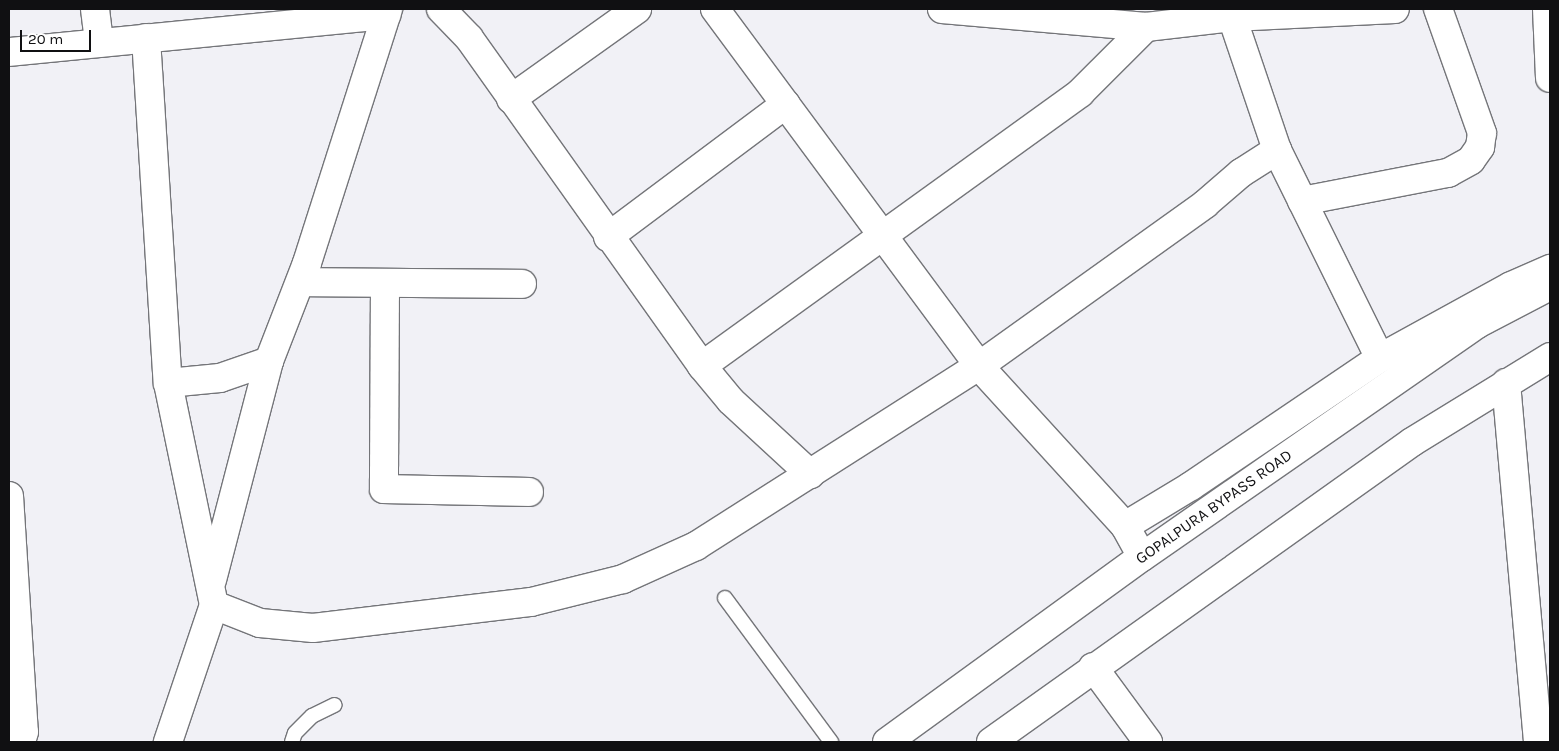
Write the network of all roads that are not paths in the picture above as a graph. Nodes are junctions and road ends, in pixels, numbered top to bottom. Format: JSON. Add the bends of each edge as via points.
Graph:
{"nodes":[{"id":1,"x":95,"y":9,"type":"edge"},
{"id":2,"x":441,"y":9,"type":"edge"},
{"id":3,"x":638,"y":9,"type":"edge"},
{"id":4,"x":715,"y":9,"type":"edge"},
{"id":5,"x":942,"y":9,"type":"edge"},
{"id":6,"x":1395,"y":9,"type":"edge"},
{"id":7,"x":1438,"y":9,"type":"edge"},
{"id":8,"x":1547,"y":9,"type":"edge"},
{"id":9,"x":387,"y":12,"type":"edge"},
{"id":10,"x":1232,"y":17,"type":"junction"},
{"id":11,"x":1146,"y":27,"type":"junction"},
{"id":12,"x":146,"y":38,"type":"junction"},
{"id":13,"x":99,"y":42,"type":"junction"},
{"id":14,"x":9,"y":52,"type":"edge"},
{"id":15,"x":1550,"y":78,"type":"edge"},
{"id":16,"x":511,"y":99,"type":"junction"},
{"id":17,"x":786,"y":104,"type":"junction"},
{"id":18,"x":1277,"y":150,"type":"junction"},
{"id":19,"x":1302,"y":201,"type":"junction"},
{"id":20,"x":884,"y":236,"type":"junction"},
{"id":21,"x":608,"y":237,"type":"junction"},
{"id":22,"x":1550,"y":269,"type":"edge"},
{"id":23,"x":301,"y":282,"type":"junction"},
{"id":24,"x":385,"y":283,"type":"junction"},
{"id":25,"x":522,"y":284,"type":"dead end"},
{"id":26,"x":1550,"y":286,"type":"edge"},
{"id":27,"x":1550,"y":357,"type":"edge"},
{"id":28,"x":1380,"y":358,"type":"junction"},
{"id":29,"x":268,"y":361,"type":"junction"},
{"id":30,"x":702,"y":366,"type":"junction"},
{"id":31,"x":979,"y":366,"type":"junction"},
{"id":32,"x":168,"y":383,"type":"junction"},
{"id":33,"x":1506,"y":383,"type":"junction"},
{"id":34,"x":810,"y":474,"type":"junction"},
{"id":35,"x":529,"y":492,"type":"dead end"},
{"id":36,"x":9,"y":496,"type":"edge"},
{"id":37,"x":1126,"y":526,"type":"junction"},
{"id":38,"x":1142,"y":557,"type":"junction"},
{"id":39,"x":212,"y":596,"type":"junction"},
{"id":40,"x":725,"y":598,"type":"dead end"},
{"id":41,"x":1094,"y":667,"type":"junction"},
{"id":42,"x":335,"y":705,"type":"dead end"},
{"id":43,"x":1538,"y":741,"type":"edge"},
{"id":44,"x":21,"y":742,"type":"edge"},
{"id":45,"x":168,"y":742,"type":"edge"},
{"id":46,"x":292,"y":742,"type":"edge"},
{"id":47,"x":830,"y":742,"type":"edge"},
{"id":48,"x":888,"y":742,"type":"edge"},
{"id":49,"x":992,"y":742,"type":"edge"},
{"id":50,"x":1148,"y":742,"type":"edge"}],
"edges":[{"from":1,"to":13,"type":"street"},
{"from":2,"to":16,"type":"street","via":[[469,38]]},
{"from":3,"to":16,"type":"street"},
{"from":4,"to":17,"type":"street"},
{"from":5,"to":11,"type":"street"},
{"from":6,"to":10,"type":"street"},
{"from":7,"to":19,"type":"street","via":[[1482,133],[1480,147],[1471,160],[1448,173]]},
{"from":8,"to":15,"type":"street"},
{"from":9,"to":12,"type":"street"},
{"from":9,"to":23,"type":"street"},
{"from":10,"to":11,"type":"street"},
{"from":10,"to":18,"type":"street"},
{"from":11,"to":20,"type":"street","via":[[1080,93]]},
{"from":12,"to":13,"type":"street"},
{"from":12,"to":32,"type":"street"},
{"from":13,"to":14,"type":"street"},
{"from":16,"to":21,"type":"street"},
{"from":17,"to":20,"type":"street"},
{"from":17,"to":21,"type":"street"},
{"from":18,"to":19,"type":"street"},
{"from":18,"to":31,"type":"street","via":[[1241,173],[1205,204]]},
{"from":19,"to":28,"type":"street"},
{"from":20,"to":30,"type":"street"},
{"from":20,"to":31,"type":"street"},
{"from":21,"to":30,"type":"street"},
{"from":22,"to":28,"type":"street","via":[[1511,286]]},
{"from":23,"to":24,"type":"street"},
{"from":23,"to":29,"type":"street"},
{"from":24,"to":25,"type":"street"},
{"from":24,"to":35,"type":"street","via":[[384,488]]},
{"from":26,"to":38,"type":"street","name":"GOPALPURA BYPASS ROAD","via":[[1477,324]]},
{"from":27,"to":33,"type":"street"},
{"from":28,"to":37,"type":"street"},
{"from":29,"to":32,"type":"street","via":[[220,378]]},
{"from":29,"to":39,"type":"street"},
{"from":30,"to":34,"type":"street","via":[[731,401]]},
{"from":31,"to":34,"type":"street"},
{"from":31,"to":37,"type":"street"},
{"from":32,"to":39,"type":"street"},
{"from":33,"to":41,"type":"street","via":[[1412,442]]},
{"from":33,"to":43,"type":"street"},
{"from":34,"to":39,"type":"street","via":[[696,546],[623,579],[531,602],[313,628],[260,623]]},
{"from":36,"to":44,"type":"street","via":[[24,732]]},
{"from":37,"to":38,"type":"street"},
{"from":38,"to":48,"type":"street","name":"GOPALPURA BYPASS ROAD"},
{"from":39,"to":45,"type":"street"},
{"from":40,"to":47,"type":"lane"},
{"from":41,"to":49,"type":"street"},
{"from":41,"to":50,"type":"street"},
{"from":42,"to":46,"type":"lane","via":[[312,716],[295,733]]}]}
